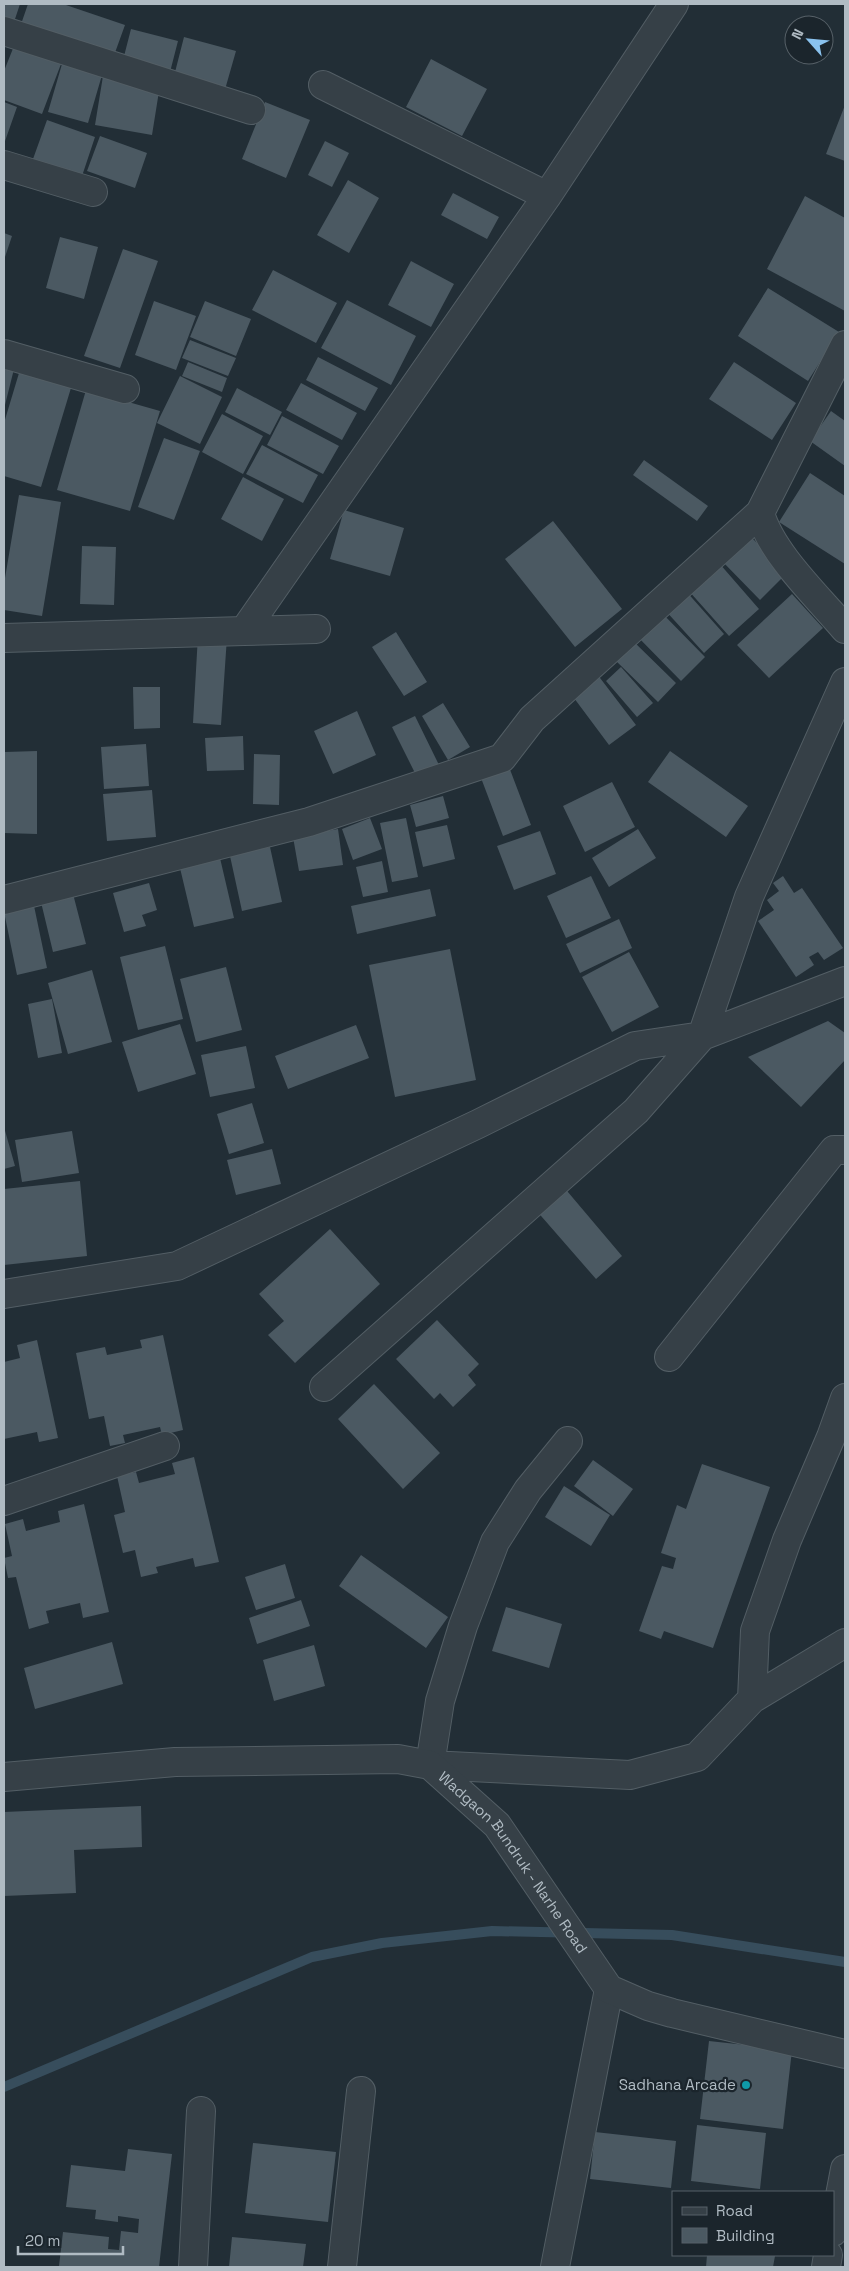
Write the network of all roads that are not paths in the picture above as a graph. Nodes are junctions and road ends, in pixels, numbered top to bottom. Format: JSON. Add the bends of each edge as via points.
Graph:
{"nodes":[{"id":1,"x":674,"y":4,"type":"edge"},
{"id":2,"x":4,"y":31,"type":"edge"},
{"id":3,"x":323,"y":85,"type":"dead end"},
{"id":4,"x":251,"y":110,"type":"dead end"},
{"id":5,"x":4,"y":165,"type":"edge"},
{"id":6,"x":94,"y":192,"type":"dead end"},
{"id":7,"x":547,"y":196,"type":"junction"},
{"id":8,"x":845,"y":345,"type":"edge"},
{"id":9,"x":4,"y":354,"type":"edge"},
{"id":10,"x":125,"y":389,"type":"dead end"},
{"id":11,"x":760,"y":513,"type":"junction"},
{"id":12,"x":316,"y":629,"type":"dead end"},
{"id":13,"x":845,"y":629,"type":"edge"},
{"id":14,"x":244,"y":631,"type":"junction"},
{"id":15,"x":4,"y":638,"type":"edge"},
{"id":16,"x":845,"y":682,"type":"edge"},
{"id":17,"x":4,"y":900,"type":"edge"},
{"id":18,"x":845,"y":980,"type":"edge"},
{"id":19,"x":702,"y":1036,"type":"junction"},
{"id":20,"x":845,"y":1150,"type":"edge"},
{"id":21,"x":4,"y":1294,"type":"edge"},
{"id":22,"x":669,"y":1357,"type":"dead end"},
{"id":23,"x":324,"y":1387,"type":"dead end"},
{"id":24,"x":845,"y":1398,"type":"edge"},
{"id":25,"x":568,"y":1441,"type":"dead end"},
{"id":26,"x":165,"y":1446,"type":"dead end"},
{"id":27,"x":4,"y":1501,"type":"edge"},
{"id":28,"x":845,"y":1643,"type":"edge"},
{"id":29,"x":752,"y":1700,"type":"junction"},
{"id":30,"x":430,"y":1765,"type":"junction"},
{"id":31,"x":4,"y":1777,"type":"edge"},
{"id":32,"x":608,"y":1989,"type":"junction"},
{"id":33,"x":845,"y":2054,"type":"edge"},
{"id":34,"x":361,"y":2091,"type":"dead end"},
{"id":35,"x":201,"y":2111,"type":"dead end"},
{"id":36,"x":845,"y":2169,"type":"edge"},
{"id":37,"x":834,"y":2227,"type":"edge"},
{"id":38,"x":193,"y":2267,"type":"edge"},
{"id":39,"x":342,"y":2267,"type":"edge"},
{"id":40,"x":555,"y":2267,"type":"edge"}],
"edges":[{"from":1,"to":7,"type":"street"},
{"from":2,"to":4,"type":"street"},
{"from":3,"to":7,"type":"street"},
{"from":5,"to":6,"type":"street"},
{"from":7,"to":14,"type":"street"},
{"from":8,"to":11,"type":"street"},
{"from":9,"to":10,"type":"street"},
{"from":11,"to":13,"type":"street","via":[[781,553]]},
{"from":11,"to":17,"type":"street","via":[[532,719],[502,758],[309,822]]},
{"from":12,"to":14,"type":"street"},
{"from":14,"to":15,"type":"street"},
{"from":16,"to":19,"type":"street","via":[[749,897]]},
{"from":18,"to":19,"type":"street"},
{"from":19,"to":21,"type":"street","via":[[636,1046],[177,1266]]},
{"from":19,"to":23,"type":"street","via":[[636,1111]]},
{"from":20,"to":22,"type":"street","via":[[834,1150]]},
{"from":24,"to":29,"type":"street","via":[[787,1540],[755,1632]]},
{"from":25,"to":30,"type":"street","via":[[528,1490],[495,1542],[463,1626],[443,1692]]},
{"from":26,"to":27,"type":"street"},
{"from":28,"to":29,"type":"street"},
{"from":29,"to":30,"type":"street","via":[[697,1757],[630,1775]]},
{"from":30,"to":31,"type":"street","name":"Wadgaon Bundruk - Narhe Road","via":[[398,1759],[175,1762]]},
{"from":30,"to":32,"type":"street","name":"Wadgaon Bundruk - Narhe Road","via":[[497,1825]]},
{"from":32,"to":33,"type":"street","via":[[672,2013]]},
{"from":32,"to":40,"type":"street"},
{"from":34,"to":39,"type":"street"},
{"from":35,"to":38,"type":"street"},
{"from":36,"to":37,"type":"street"}]}
